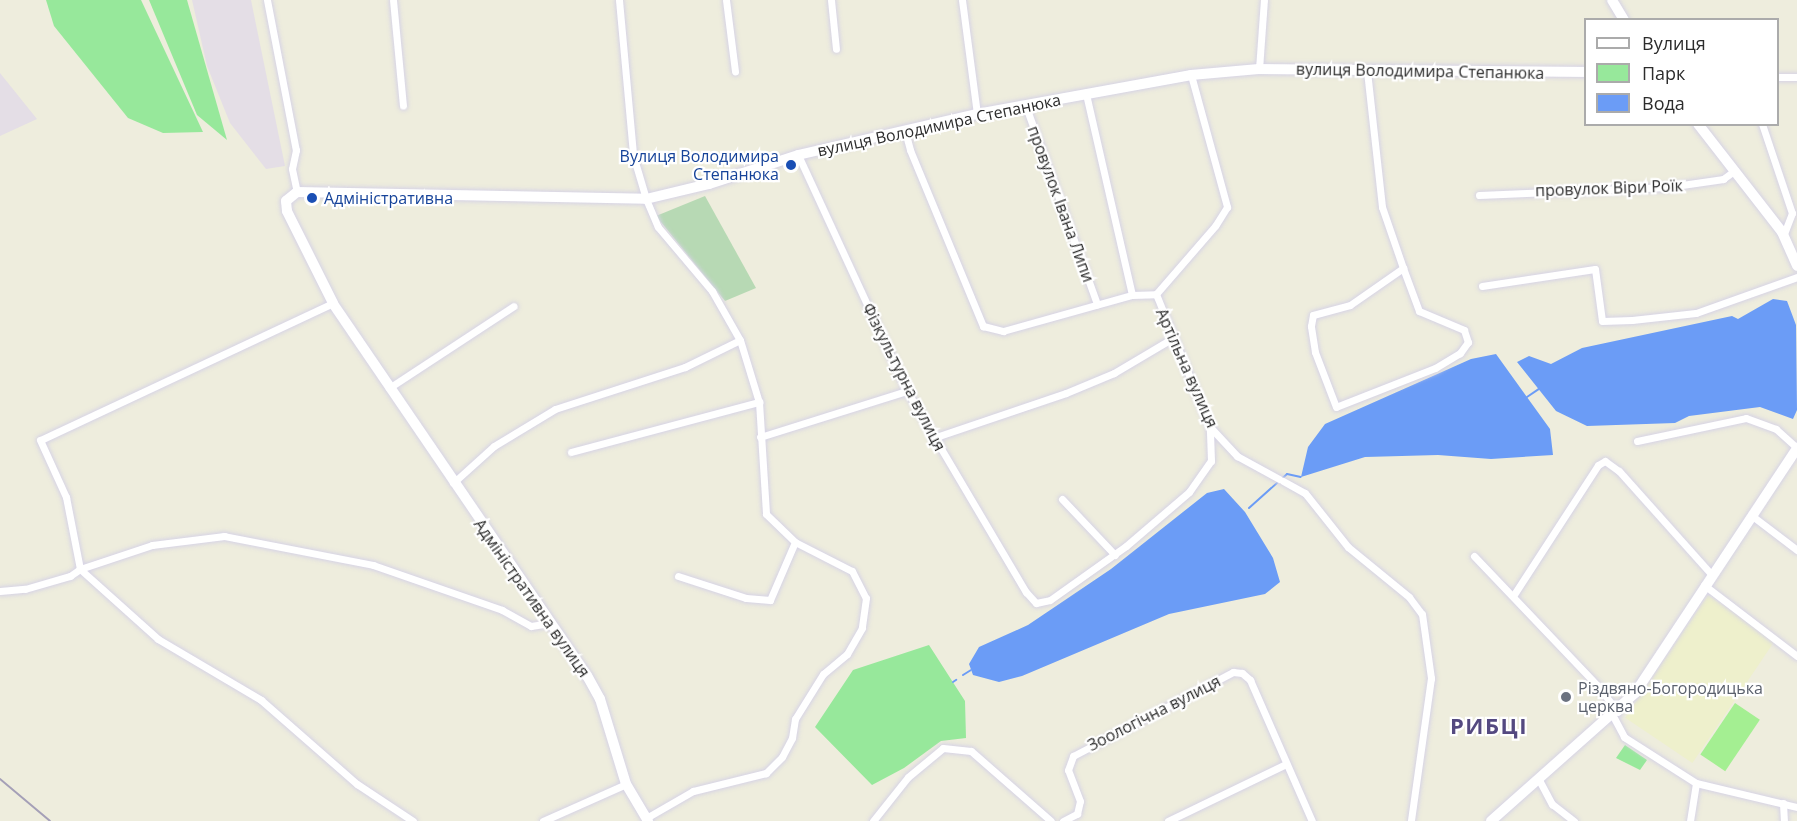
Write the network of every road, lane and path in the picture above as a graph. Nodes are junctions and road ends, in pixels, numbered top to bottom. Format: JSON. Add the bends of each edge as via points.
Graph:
{"nodes":[{"id":1,"x":267,"y":0,"type":"edge"},
{"id":2,"x":393,"y":0,"type":"edge"},
{"id":3,"x":619,"y":0,"type":"edge"},
{"id":4,"x":726,"y":0,"type":"edge"},
{"id":5,"x":831,"y":0,"type":"edge"},
{"id":6,"x":962,"y":0,"type":"edge"},
{"id":7,"x":1264,"y":0,"type":"edge"},
{"id":8,"x":1612,"y":0,"type":"edge"},
{"id":9,"x":1623,"y":18,"type":"edge"},
{"id":10,"x":836,"y":49,"type":"dead end"},
{"id":11,"x":1259,"y":69,"type":"junction"},
{"id":12,"x":735,"y":71,"type":"dead end"},
{"id":13,"x":1367,"y":71,"type":"junction"},
{"id":14,"x":1584,"y":72,"type":"edge"},
{"id":15,"x":1191,"y":75,"type":"junction"},
{"id":16,"x":1779,"y":77,"type":"edge"},
{"id":17,"x":1797,"y":77,"type":"edge"},
{"id":18,"x":1086,"y":94,"type":"junction"},
{"id":19,"x":1024,"y":104,"type":"junction"},
{"id":20,"x":403,"y":106,"type":"dead end"},
{"id":21,"x":977,"y":114,"type":"junction"},
{"id":22,"x":1700,"y":126,"type":"edge"},
{"id":23,"x":1763,"y":126,"type":"edge"},
{"id":24,"x":905,"y":131,"type":"junction"},
{"id":25,"x":798,"y":155,"type":"junction"},
{"id":26,"x":1734,"y":171,"type":"junction"},
{"id":27,"x":297,"y":192,"type":"junction"},
{"id":28,"x":1479,"y":195,"type":"dead end"},
{"id":29,"x":646,"y":200,"type":"junction"},
{"id":30,"x":1784,"y":234,"type":"junction"},
{"id":31,"x":1797,"y":266,"type":"edge"},
{"id":32,"x":1403,"y":268,"type":"junction"},
{"id":33,"x":1797,"y":277,"type":"edge"},
{"id":34,"x":1482,"y":286,"type":"dead end"},
{"id":35,"x":1156,"y":294,"type":"junction"},
{"id":36,"x":1132,"y":295,"type":"junction"},
{"id":37,"x":333,"y":303,"type":"junction"},
{"id":38,"x":1097,"y":304,"type":"junction"},
{"id":39,"x":514,"y":306,"type":"dead end"},
{"id":40,"x":1173,"y":338,"type":"junction"},
{"id":41,"x":740,"y":340,"type":"junction"},
{"id":42,"x":389,"y":388,"type":"junction"},
{"id":43,"x":907,"y":391,"type":"junction"},
{"id":44,"x":759,"y":402,"type":"junction"},
{"id":45,"x":1210,"y":427,"type":"junction"},
{"id":46,"x":760,"y":438,"type":"junction"},
{"id":47,"x":933,"y":438,"type":"junction"},
{"id":48,"x":1637,"y":441,"type":"dead end"},
{"id":49,"x":1796,"y":450,"type":"edge"},
{"id":50,"x":571,"y":452,"type":"dead end"},
{"id":51,"x":453,"y":483,"type":"junction"},
{"id":52,"x":1062,"y":499,"type":"dead end"},
{"id":53,"x":1751,"y":515,"type":"junction"},
{"id":54,"x":795,"y":542,"type":"junction"},
{"id":55,"x":1797,"y":550,"type":"edge"},
{"id":56,"x":1114,"y":555,"type":"junction"},
{"id":57,"x":1474,"y":556,"type":"dead end"},
{"id":58,"x":80,"y":569,"type":"junction"},
{"id":59,"x":1711,"y":574,"type":"junction"},
{"id":60,"x":678,"y":576,"type":"dead end"},
{"id":61,"x":1704,"y":585,"type":"junction"},
{"id":62,"x":0,"y":591,"type":"edge"},
{"id":63,"x":1513,"y":596,"type":"junction"},
{"id":64,"x":550,"y":623,"type":"junction"},
{"id":65,"x":1797,"y":656,"type":"edge"},
{"id":66,"x":1616,"y":714,"type":"junction"},
{"id":67,"x":1286,"y":764,"type":"junction"},
{"id":68,"x":1537,"y":777,"type":"junction"},
{"id":69,"x":1696,"y":783,"type":"junction"},
{"id":70,"x":627,"y":784,"type":"junction"},
{"id":71,"x":1783,"y":803,"type":"junction"},
{"id":72,"x":1797,"y":807,"type":"edge"},
{"id":73,"x":1077,"y":814,"type":"junction"},
{"id":74,"x":647,"y":820,"type":"edge"},
{"id":75,"x":413,"y":821,"type":"edge"},
{"id":76,"x":543,"y":821,"type":"edge"},
{"id":77,"x":873,"y":821,"type":"edge"},
{"id":78,"x":1051,"y":821,"type":"edge"},
{"id":79,"x":1063,"y":821,"type":"edge"},
{"id":80,"x":1085,"y":821,"type":"edge"},
{"id":81,"x":1168,"y":821,"type":"edge"},
{"id":82,"x":1312,"y":821,"type":"edge"},
{"id":83,"x":1411,"y":821,"type":"edge"},
{"id":84,"x":1491,"y":821,"type":"edge"},
{"id":85,"x":1574,"y":821,"type":"edge"},
{"id":86,"x":1690,"y":821,"type":"edge"},
{"id":87,"x":1784,"y":821,"type":"edge"}],
"edges":[{"from":1,"to":27,"type":"street","via":[[296,150],[292,169]]},
{"from":2,"to":20,"type":"street"},
{"from":3,"to":29,"type":"street","via":[[633,154]]},
{"from":4,"to":12,"type":"street"},
{"from":5,"to":10,"type":"street"},
{"from":6,"to":21,"type":"street"},
{"from":7,"to":11,"type":"street"},
{"from":8,"to":9,"type":"street"},
{"from":11,"to":13,"type":"street","name":"вулиця Володимира Степанюка"},
{"from":11,"to":15,"type":"street","name":"вулиця Володимира Степанюка"},
{"from":13,"to":14,"type":"street","name":"вулиця Володимира Степанюка"},
{"from":13,"to":32,"type":"street","via":[[1382,207]]},
{"from":15,"to":18,"type":"street","name":"вулиця Володимира Степанюка"},
{"from":15,"to":35,"type":"street","name":"Артільна вулиця","via":[[1227,207]]},
{"from":16,"to":17,"type":"street"},
{"from":18,"to":19,"type":"street","name":"вулиця Володимира Степанюка"},
{"from":18,"to":36,"type":"street"},
{"from":19,"to":21,"type":"street","name":"вулиця Володимира Степанюка"},
{"from":19,"to":38,"type":"street","name":"провулок Івана Липи"},
{"from":21,"to":24,"type":"street","name":"вулиця Володимира Степанюка"},
{"from":22,"to":26,"type":"street"},
{"from":23,"to":30,"type":"street","via":[[1792,213]]},
{"from":24,"to":25,"type":"street","name":"вулиця Володимира Степанюка"},
{"from":24,"to":38,"type":"street","via":[[983,326],[1004,331]]},
{"from":25,"to":29,"type":"street","name":"вулиця Володимира Степанюка"},
{"from":25,"to":43,"type":"street","name":"Фізкультурна вулиця"},
{"from":26,"to":28,"type":"street","name":"провулок Віри Роїк","via":[[1710,183],[1668,188]]},
{"from":26,"to":30,"type":"street"},
{"from":27,"to":29,"type":"street","name":"вулиця Володимира Степанюка"},
{"from":27,"to":37,"type":"street","name":"Адміністративна вулиця","via":[[286,201],[287,211]]},
{"from":29,"to":41,"type":"street","via":[[658,227],[712,291]]},
{"from":30,"to":31,"type":"street"},
{"from":32,"to":32,"type":"street","via":[[1419,311],[1464,330],[1468,342],[1460,353],[1435,368],[1336,407],[1315,352],[1313,315],[1350,305],[1384,285]]},
{"from":33,"to":34,"type":"street","via":[[1696,313],[1602,321],[1594,269]]},
{"from":35,"to":36,"type":"street"},
{"from":35,"to":40,"type":"street","name":"Артільна вулиця"},
{"from":36,"to":38,"type":"street"},
{"from":37,"to":42,"type":"street","name":"Адміністративна вулиця"},
{"from":37,"to":58,"type":"street","via":[[40,440],[66,497]]},
{"from":39,"to":42,"type":"street"},
{"from":40,"to":45,"type":"street","name":"Артільна вулиця"},
{"from":40,"to":47,"type":"street","via":[[1114,373]]},
{"from":41,"to":44,"type":"street"},
{"from":41,"to":51,"type":"street","via":[[685,368],[555,409],[494,446]]},
{"from":42,"to":51,"type":"street","name":"Адміністративна вулиця"},
{"from":43,"to":46,"type":"street"},
{"from":43,"to":47,"type":"street","name":"Фізкультурна вулиця"},
{"from":44,"to":46,"type":"street"},
{"from":44,"to":50,"type":"street"},
{"from":45,"to":56,"type":"street","via":[[1211,461],[1189,492]]},
{"from":45,"to":83,"type":"street","name":"Артільна вулиця","via":[[1237,456],[1305,493],[1348,547],[1409,597],[1422,614],[1431,678]]},
{"from":46,"to":54,"type":"street","via":[[766,514]]},
{"from":47,"to":56,"type":"street","name":"Фізкультурна вулиця","via":[[1036,603],[1050,600]]},
{"from":48,"to":49,"type":"street","via":[[1746,418],[1776,429]]},
{"from":49,"to":53,"type":"street"},
{"from":51,"to":64,"type":"street","name":"Адміністративна вулиця"},
{"from":52,"to":56,"type":"street"},
{"from":53,"to":55,"type":"street"},
{"from":53,"to":59,"type":"street"},
{"from":54,"to":60,"type":"street","via":[[770,600],[746,598]]},
{"from":54,"to":74,"type":"street","via":[[852,572],[866,598],[862,628],[847,654],[823,674],[795,719],[792,738],[782,757],[766,773],[693,791]]},
{"from":57,"to":63,"type":"street"},
{"from":58,"to":62,"type":"street","via":[[70,576],[25,589]]},
{"from":58,"to":64,"type":"street","via":[[152,545],[224,536],[373,565],[502,610],[531,626]]},
{"from":58,"to":75,"type":"street","via":[[158,639],[261,700],[357,784]]},
{"from":59,"to":61,"type":"street"},
{"from":59,"to":63,"type":"street","via":[[1619,471],[1605,461],[1598,465]]},
{"from":61,"to":65,"type":"street"},
{"from":61,"to":66,"type":"street","via":[[1635,693]]},
{"from":63,"to":66,"type":"street"},
{"from":64,"to":70,"type":"street","name":"Адміністративна вулиця","via":[[600,699]]},
{"from":66,"to":68,"type":"street"},
{"from":66,"to":69,"type":"street","via":[[1624,738]]},
{"from":67,"to":73,"type":"street","name":"Зоологічна вулиця","via":[[1250,680],[1233,672],[1073,756],[1068,770],[1080,801]]},
{"from":67,"to":81,"type":"street"},
{"from":67,"to":82,"type":"street","name":"Зоологічна вулиця"},
{"from":68,"to":84,"type":"street"},
{"from":68,"to":85,"type":"street","via":[[1552,804]]},
{"from":69,"to":71,"type":"street"},
{"from":69,"to":86,"type":"street"},
{"from":70,"to":74,"type":"street","name":"Адміністративна вулиця"},
{"from":70,"to":76,"type":"street"},
{"from":71,"to":72,"type":"street"},
{"from":71,"to":87,"type":"street"},
{"from":73,"to":79,"type":"street"},
{"from":73,"to":80,"type":"street"},
{"from":77,"to":78,"type":"street","via":[[908,777],[943,748],[971,751]]}]}
